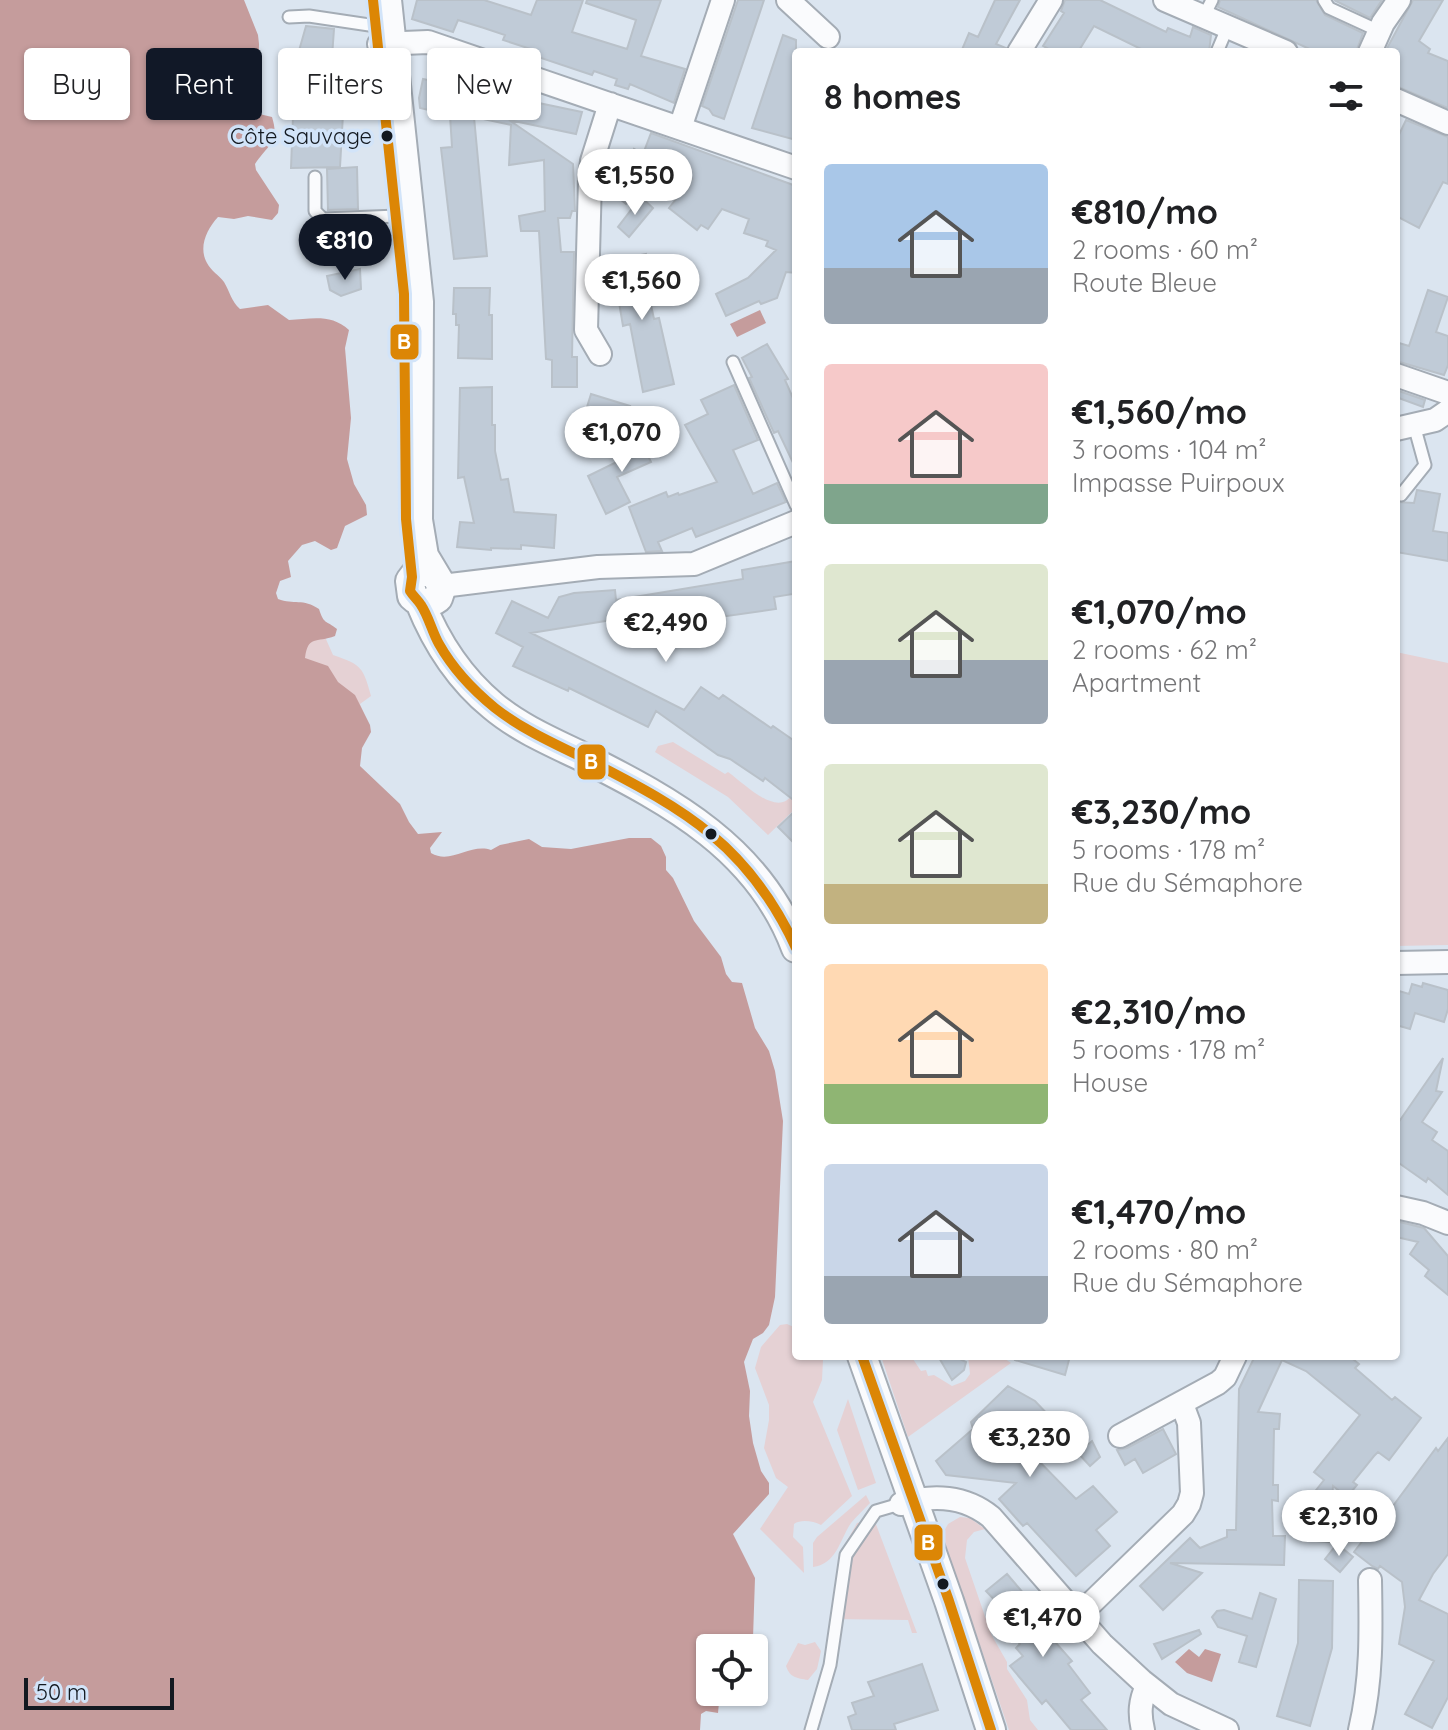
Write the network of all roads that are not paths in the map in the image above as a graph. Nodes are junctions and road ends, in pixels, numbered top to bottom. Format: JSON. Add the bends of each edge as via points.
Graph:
{"nodes":[{"id":1,"x":723,"y":0,"type":"edge"},
{"id":2,"x":788,"y":0,"type":"edge"},
{"id":3,"x":1051,"y":0,"type":"edge"},
{"id":4,"x":1165,"y":0,"type":"edge"},
{"id":5,"x":1324,"y":0,"type":"edge"},
{"id":6,"x":1399,"y":0,"type":"edge"},
{"id":7,"x":1208,"y":8,"type":"edge"},
{"id":8,"x":289,"y":17,"type":"dead end"},
{"id":9,"x":381,"y":23,"type":"edge"},
{"id":10,"x":1228,"y":26,"type":"junction"},
{"id":11,"x":1379,"y":31,"type":"junction"},
{"id":12,"x":828,"y":37,"type":"dead end"},
{"id":13,"x":1021,"y":48,"type":"edge"},
{"id":14,"x":1219,"y":48,"type":"edge"},
{"id":15,"x":1277,"y":48,"type":"edge"},
{"id":16,"x":1372,"y":48,"type":"edge"},
{"id":17,"x":1400,"y":102,"type":"edge"},
{"id":18,"x":610,"y":104,"type":"junction"},
{"id":19,"x":1448,"y":123,"type":"edge"},
{"id":20,"x":680,"y":128,"type":"junction"},
{"id":21,"x":792,"y":167,"type":"edge"},
{"id":22,"x":315,"y":177,"type":"dead end"},
{"id":23,"x":397,"y":216,"type":"junction"},
{"id":24,"x":600,"y":354,"type":"dead end"},
{"id":25,"x":733,"y":362,"type":"dead end"},
{"id":26,"x":1400,"y":376,"type":"edge"},
{"id":27,"x":1448,"y":393,"type":"edge"},
{"id":28,"x":1448,"y":411,"type":"edge"},
{"id":29,"x":1405,"y":427,"type":"edge"},
{"id":30,"x":1401,"y":495,"type":"dead end"},
{"id":31,"x":792,"y":496,"type":"edge"},
{"id":32,"x":792,"y":524,"type":"edge"},
{"id":33,"x":429,"y":587,"type":"junction"},
{"id":34,"x":792,"y":909,"type":"edge"},
{"id":35,"x":792,"y":940,"type":"edge"},
{"id":36,"x":1448,"y":962,"type":"edge"},
{"id":37,"x":1400,"y":963,"type":"edge"},
{"id":38,"x":1400,"y":1208,"type":"edge"},
{"id":39,"x":1448,"y":1223,"type":"edge"},
{"id":40,"x":849,"y":1360,"type":"edge"},
{"id":41,"x":863,"y":1360,"type":"edge"},
{"id":42,"x":1233,"y":1360,"type":"edge"},
{"id":43,"x":1182,"y":1404,"type":"junction"},
{"id":44,"x":1120,"y":1436,"type":"dead end"},
{"id":45,"x":906,"y":1502,"type":"junction"},
{"id":46,"x":1370,"y":1580,"type":"dead end"},
{"id":47,"x":1078,"y":1616,"type":"junction"},
{"id":48,"x":1147,"y":1686,"type":"junction"},
{"id":49,"x":811,"y":1730,"type":"edge"},
{"id":50,"x":974,"y":1730,"type":"edge"},
{"id":51,"x":991,"y":1730,"type":"edge"},
{"id":52,"x":1143,"y":1730,"type":"edge"},
{"id":53,"x":1227,"y":1730,"type":"edge"},
{"id":54,"x":1360,"y":1730,"type":"edge"}],
"edges":[{"from":1,"to":20,"type":"street"},
{"from":2,"to":12,"type":"street"},
{"from":3,"to":13,"type":"street"},
{"from":4,"to":7,"type":"street"},
{"from":5,"to":11,"type":"lane","via":[[1329,8]]},
{"from":6,"to":11,"type":"street"},
{"from":7,"to":10,"type":"street"},
{"from":8,"to":9,"type":"lane"},
{"from":9,"to":18,"type":"street"},
{"from":9,"to":23,"type":"street"},
{"from":9,"to":33,"type":"street","via":[[419,302],[418,520]]},
{"from":10,"to":14,"type":"lane"},
{"from":10,"to":15,"type":"street"},
{"from":11,"to":16,"type":"street"},
{"from":17,"to":19,"type":"street"},
{"from":18,"to":20,"type":"street"},
{"from":18,"to":24,"type":"street","via":[[590,179],[586,330]]},
{"from":20,"to":21,"type":"street"},
{"from":22,"to":23,"type":"lane","via":[[314,208],[323,219]]},
{"from":23,"to":33,"type":"street","via":[[404,294],[406,519]]},
{"from":25,"to":31,"type":"lane"},
{"from":26,"to":27,"type":"street"},
{"from":28,"to":29,"type":"street"},
{"from":29,"to":30,"type":"lane","via":[[1425,465]]},
{"from":32,"to":33,"type":"street","via":[[694,564],[598,567]]},
{"from":33,"to":34,"type":"street","via":[[462,650],[504,695],[709,812],[769,871]]},
{"from":33,"to":35,"type":"street","via":[[433,635],[492,706],[677,807],[726,846],[760,884]]},
{"from":36,"to":37,"type":"street"},
{"from":38,"to":39,"type":"street"},
{"from":40,"to":45,"type":"street"},
{"from":41,"to":45,"type":"street"},
{"from":42,"to":43,"type":"street","via":[[1225,1377]]},
{"from":43,"to":44,"type":"street"},
{"from":43,"to":47,"type":"street","via":[[1189,1423],[1189,1504]]},
{"from":45,"to":47,"type":"street","via":[[949,1497],[977,1506]]},
{"from":45,"to":49,"type":"lane","via":[[876,1511],[846,1555],[830,1665]]},
{"from":45,"to":50,"type":"street"},
{"from":45,"to":51,"type":"street"},
{"from":46,"to":54,"type":"street","via":[[1371,1662]]},
{"from":47,"to":48,"type":"street"},
{"from":48,"to":52,"type":"street","via":[[1141,1699]]},
{"from":48,"to":53,"type":"street","via":[[1171,1704]]}]}
